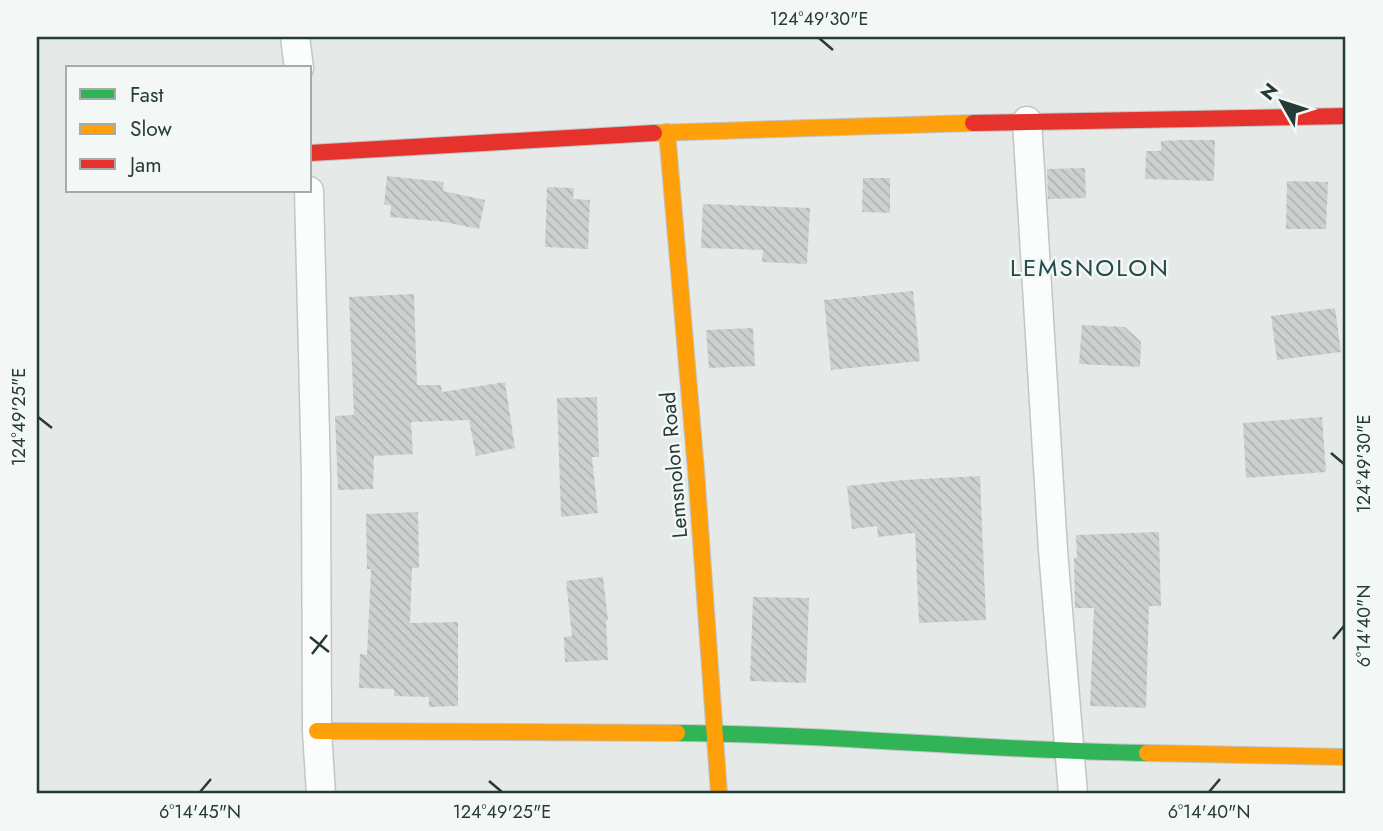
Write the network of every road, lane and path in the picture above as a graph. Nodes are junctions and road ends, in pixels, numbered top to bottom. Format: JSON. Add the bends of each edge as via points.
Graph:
{"nodes":[{"id":1,"x":295,"y":37,"type":"edge"},
{"id":2,"x":299,"y":66,"type":"edge"},
{"id":3,"x":1346,"y":116,"type":"edge"},
{"id":4,"x":1027,"y":121,"type":"junction"},
{"id":5,"x":667,"y":132,"type":"junction"},
{"id":6,"x":312,"y":153,"type":"edge"},
{"id":7,"x":309,"y":192,"type":"edge"},
{"id":8,"x":317,"y":731,"type":"junction"},
{"id":9,"x":716,"y":733,"type":"junction"},
{"id":10,"x":1071,"y":752,"type":"junction"},
{"id":11,"x":1346,"y":757,"type":"edge"},
{"id":12,"x":321,"y":794,"type":"edge"},
{"id":13,"x":719,"y":794,"type":"edge"},
{"id":14,"x":1073,"y":794,"type":"edge"}],
"edges":[{"from":1,"to":2,"type":"street"},
{"from":3,"to":4,"type":"street"},
{"from":4,"to":5,"type":"street"},
{"from":4,"to":10,"type":"street","via":[[1053,550]]},
{"from":5,"to":6,"type":"street"},
{"from":5,"to":9,"type":"street","name":"Lemsnolon Road"},
{"from":7,"to":8,"type":"street"},
{"from":8,"to":9,"type":"street"},
{"from":8,"to":12,"type":"street"},
{"from":9,"to":10,"type":"street"},
{"from":9,"to":13,"type":"street","name":"Lemsnolon Road"},
{"from":10,"to":11,"type":"street"},
{"from":10,"to":14,"type":"street"}]}
